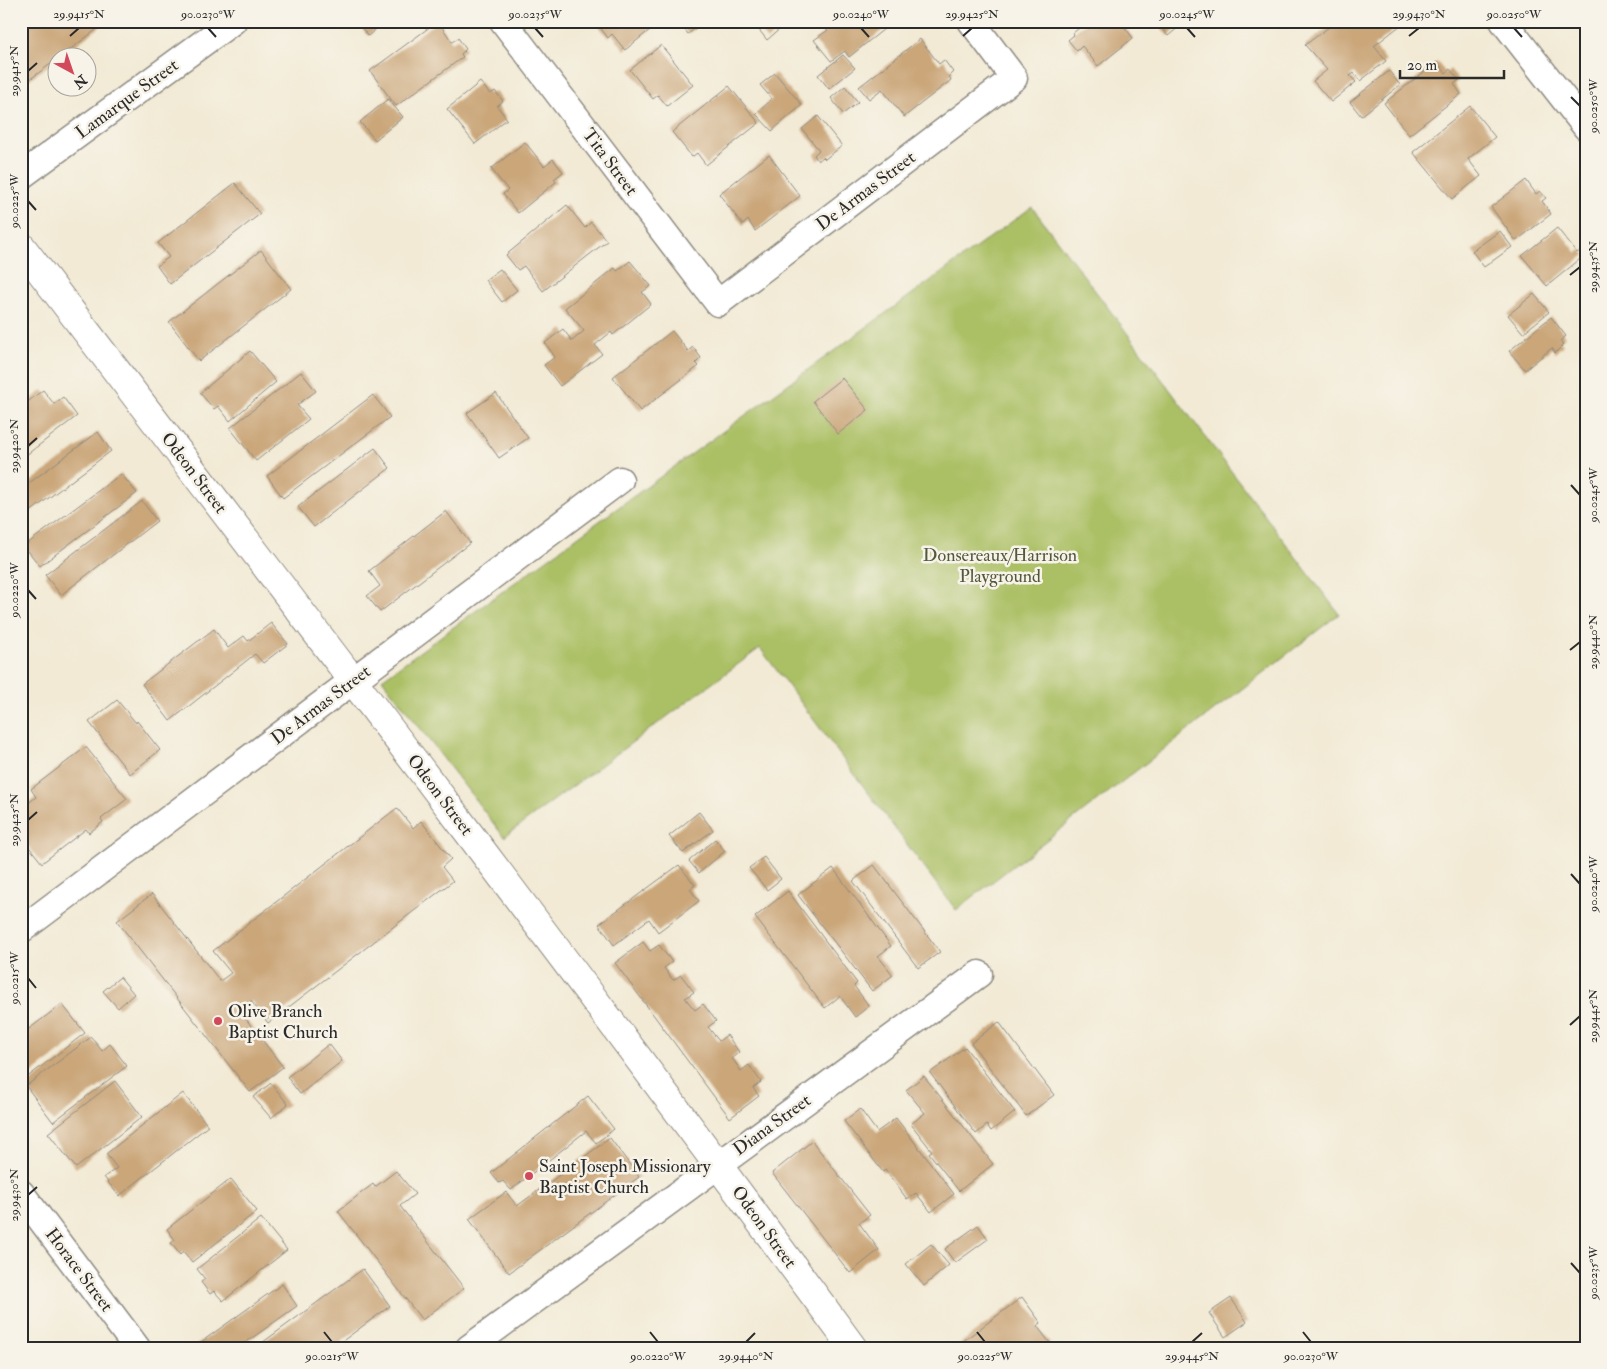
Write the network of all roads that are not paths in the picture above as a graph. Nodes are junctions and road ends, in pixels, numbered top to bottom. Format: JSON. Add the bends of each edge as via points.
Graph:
{"nodes":[{"id":1,"x":233,"y":21,"type":"edge"},
{"id":2,"x":503,"y":21,"type":"edge"},
{"id":3,"x":971,"y":21,"type":"edge"},
{"id":4,"x":1503,"y":21,"type":"edge"},
{"id":5,"x":1586,"y":126,"type":"edge"},
{"id":6,"x":21,"y":176,"type":"edge"},
{"id":7,"x":21,"y":246,"type":"edge"},
{"id":8,"x":718,"y":303,"type":"joint"},
{"id":9,"x":620,"y":480,"type":"dead end"},
{"id":10,"x":353,"y":680,"type":"junction"},
{"id":11,"x":21,"y":930,"type":"edge"},
{"id":12,"x":979,"y":974,"type":"dead end"},
{"id":13,"x":718,"y":1164,"type":"junction"},
{"id":14,"x":21,"y":1193,"type":"edge"},
{"id":15,"x":138,"y":1348,"type":"edge"},
{"id":16,"x":468,"y":1348,"type":"edge"},
{"id":17,"x":853,"y":1348,"type":"edge"}],
"edges":[{"from":1,"to":6,"type":"street","name":"Lamarque Street"},
{"from":2,"to":8,"type":"street","name":"Tita Street"},
{"from":3,"to":8,"type":"street","name":"De Armas Street","via":[[1014,78]]},
{"from":4,"to":5,"type":"street"},
{"from":7,"to":10,"type":"street","name":"Odeon Street"},
{"from":9,"to":10,"type":"street","name":"De Armas Street"},
{"from":10,"to":11,"type":"street","name":"De Armas Street"},
{"from":10,"to":13,"type":"street","name":"Odeon Street"},
{"from":12,"to":13,"type":"street","name":"Diana Street"},
{"from":13,"to":16,"type":"street","name":"Diana Street"},
{"from":13,"to":17,"type":"street","name":"Odeon Street"},
{"from":14,"to":15,"type":"street","name":"Horace Street"}]}
